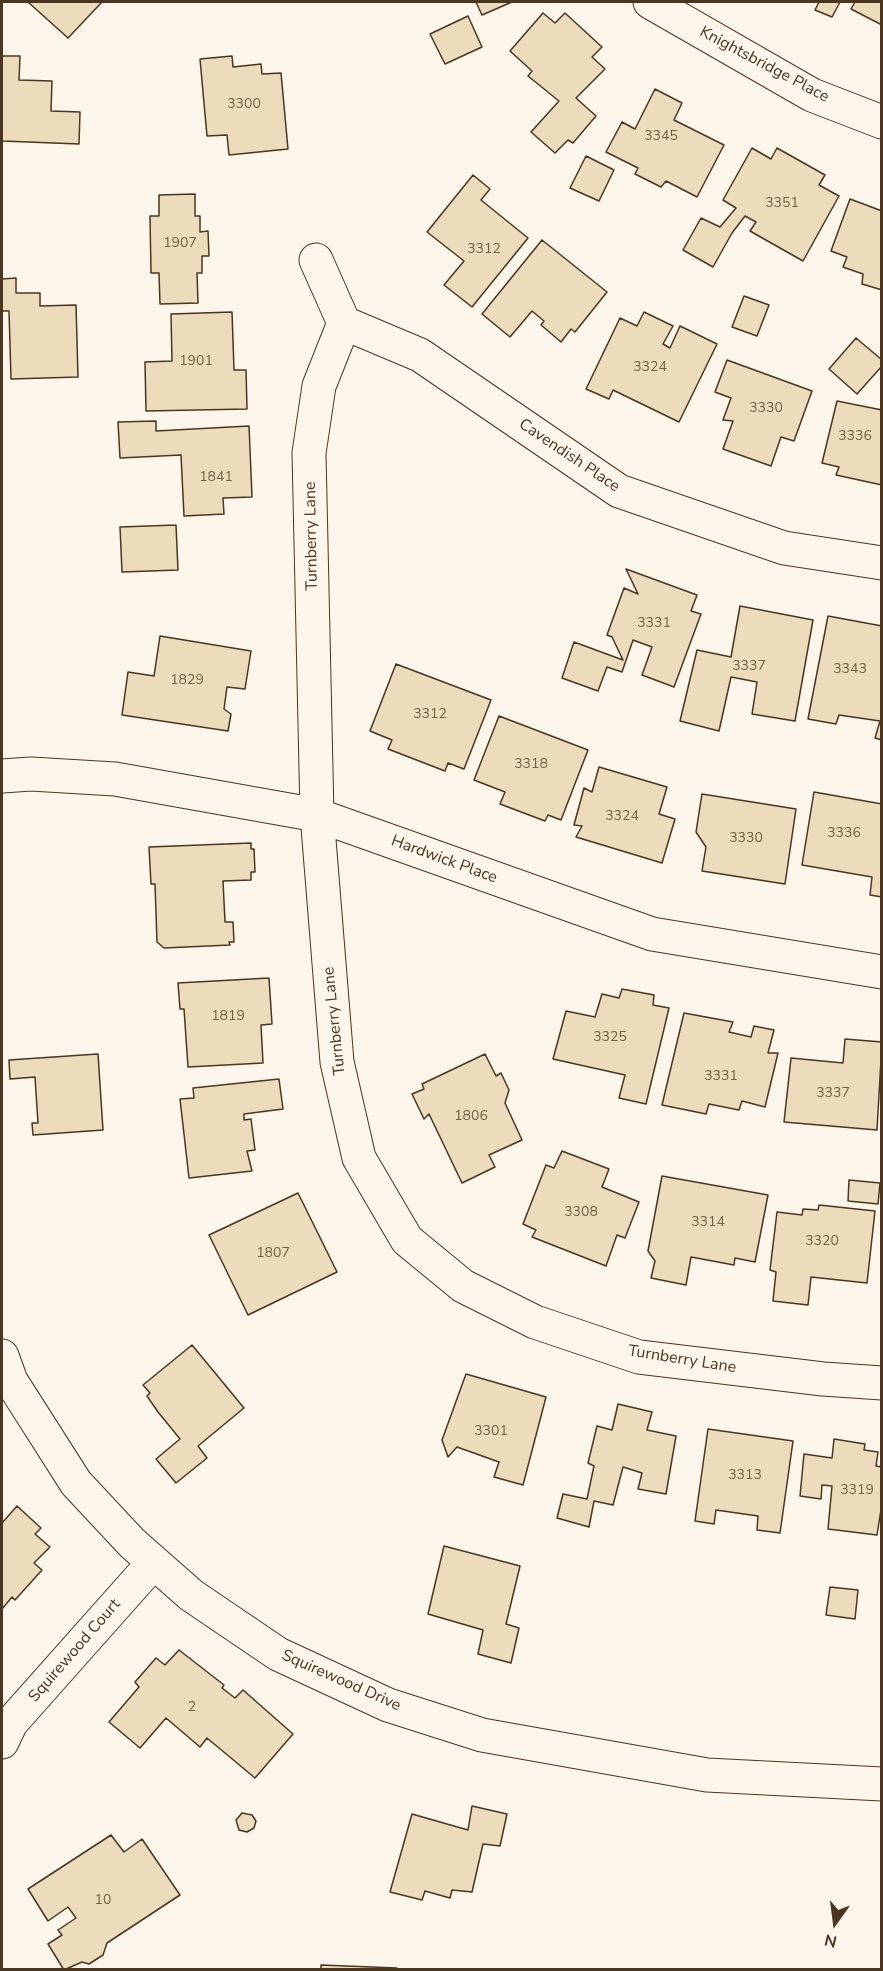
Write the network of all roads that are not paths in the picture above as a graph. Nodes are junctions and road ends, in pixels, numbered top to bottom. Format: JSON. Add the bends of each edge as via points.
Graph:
{"nodes":[{"id":1,"x":650,"y":2,"type":"edge"},
{"id":2,"x":882,"y":122,"type":"edge"},
{"id":3,"x":316,"y":260,"type":"dead end"},
{"id":4,"x":344,"y":323,"type":"junction"},
{"id":5,"x":882,"y":563,"type":"edge"},
{"id":6,"x":2,"y":776,"type":"edge"},
{"id":7,"x":317,"y":815,"type":"junction"},
{"id":8,"x":882,"y":972,"type":"edge"},
{"id":9,"x":2,"y":1356,"type":"edge"},
{"id":10,"x":882,"y":1383,"type":"edge"},
{"id":11,"x":154,"y":1562,"type":"junction"},
{"id":12,"x":2,"y":1742,"type":"edge"},
{"id":13,"x":882,"y":1784,"type":"edge"}],
"edges":[{"from":1,"to":2,"type":"street","name":"Knightsbridge Place","via":[[812,95]]},
{"from":3,"to":4,"type":"street"},
{"from":4,"to":5,"type":"street","name":"Cavendish Place","via":[[420,355],[619,491],[784,548]]},
{"from":4,"to":7,"type":"street","name":"Turnberry Lane","via":[[319,386],[309,453]]},
{"from":6,"to":7,"type":"street","name":"Hardwick Place","via":[[115,779]]},
{"from":7,"to":8,"type":"street","name":"Hardwick Place","via":[[652,934]]},
{"from":7,"to":10,"type":"street","name":"Turnberry Lane","via":[[337,1062],[359,1158],[407,1240],[463,1286],[535,1322],[639,1357]]},
{"from":9,"to":11,"type":"street","name":"Squirewood Drive","via":[[11,1381],[76,1483]]},
{"from":11,"to":12,"type":"street","name":"Squirewood Court","via":[[11,1724]]},
{"from":11,"to":13,"type":"street","name":"Squirewood Drive","via":[[191,1595],[278,1654],[388,1705],[482,1735],[708,1774]]}]}
